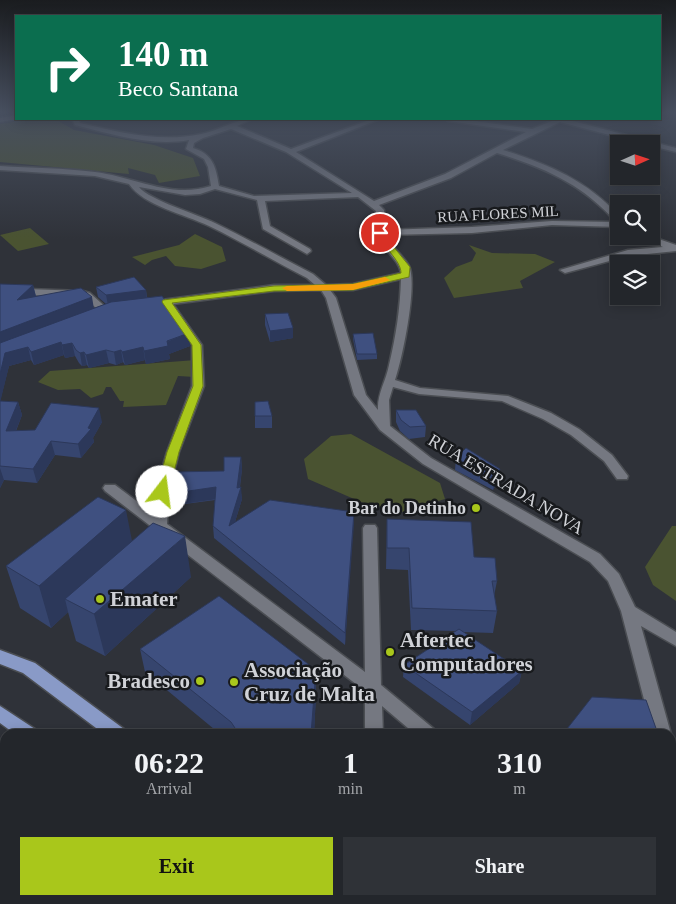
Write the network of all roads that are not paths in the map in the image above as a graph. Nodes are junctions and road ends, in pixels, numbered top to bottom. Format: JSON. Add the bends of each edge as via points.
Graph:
{"nodes":[{"id":1,"x":204,"y":154,"type":"edge"},
{"id":2,"x":297,"y":154,"type":"edge"},
{"id":3,"x":492,"y":154,"type":"edge"},
{"id":4,"x":508,"y":154,"type":"edge"},
{"id":5,"x":0,"y":168,"type":"edge"},
{"id":6,"x":133,"y":184,"type":"junction"},
{"id":7,"x":215,"y":188,"type":"junction"},
{"id":8,"x":360,"y":195,"type":"junction"},
{"id":9,"x":260,"y":198,"type":"junction"},
{"id":10,"x":373,"y":204,"type":"junction"},
{"id":11,"x":610,"y":211,"type":"edge"},
{"id":12,"x":610,"y":225,"type":"edge"},
{"id":13,"x":380,"y":233,"type":"junction"},
{"id":14,"x":660,"y":242,"type":"edge"},
{"id":15,"x":676,"y":248,"type":"edge"},
{"id":16,"x":307,"y":250,"type":"dead end"},
{"id":17,"x":565,"y":270,"type":"dead end"},
{"id":18,"x":406,"y":275,"type":"junction"},
{"id":19,"x":323,"y":287,"type":"junction"},
{"id":20,"x":0,"y":292,"type":"edge"},
{"id":21,"x":166,"y":302,"type":"junction"},
{"id":22,"x":139,"y":305,"type":"edge"},
{"id":23,"x":104,"y":311,"type":"edge"},
{"id":24,"x":389,"y":382,"type":"junction"},
{"id":25,"x":384,"y":427,"type":"junction"},
{"id":26,"x":622,"y":476,"type":"dead end"},
{"id":27,"x":110,"y":488,"type":"dead end"},
{"id":28,"x":160,"y":528,"type":"junction"},
{"id":29,"x":370,"y":528,"type":"dead end"},
{"id":30,"x":629,"y":611,"type":"junction"},
{"id":31,"x":676,"y":640,"type":"edge"},
{"id":32,"x":0,"y":658,"type":"edge"},
{"id":33,"x":373,"y":688,"type":"junction"},
{"id":34,"x":0,"y":713,"type":"edge"},
{"id":35,"x":22,"y":729,"type":"edge"},
{"id":36,"x":111,"y":729,"type":"edge"},
{"id":37,"x":374,"y":729,"type":"edge"},
{"id":38,"x":422,"y":729,"type":"edge"},
{"id":39,"x":661,"y":729,"type":"edge"}],
"edges":[{"from":1,"to":7,"type":"street","via":[[210,159]]},
{"from":2,"to":8,"type":"street"},
{"from":3,"to":10,"type":"street","via":[[448,176]]},
{"from":4,"to":11,"type":"street","via":[[553,170],[588,188]]},
{"from":5,"to":6,"type":"street","via":[[98,174]]},
{"from":6,"to":7,"type":"street","via":[[190,193]]},
{"from":6,"to":19,"type":"street","via":[[139,192],[156,202],[242,239],[310,276]]},
{"from":7,"to":9,"type":"street"},
{"from":8,"to":9,"type":"street"},
{"from":8,"to":10,"type":"street"},
{"from":9,"to":16,"type":"street","via":[[266,227]]},
{"from":10,"to":13,"type":"street","via":[[380,210]]},
{"from":12,"to":13,"type":"street","name":"RUA FLORES MIL","via":[[552,223]]},
{"from":13,"to":18,"type":"street","via":[[405,267]]},
{"from":14,"to":15,"type":"street"},
{"from":15,"to":17,"type":"street","via":[[628,253]]},
{"from":18,"to":19,"type":"street","via":[[353,287]]},
{"from":18,"to":24,"type":"street","via":[[405,315]]},
{"from":19,"to":21,"type":"street","via":[[274,288]]},
{"from":19,"to":25,"type":"street","name":"RUA ESTRADA NOVA","via":[[331,298],[360,396]]},
{"from":20,"to":23,"type":"street","via":[[83,294]]},
{"from":21,"to":22,"type":"street"},
{"from":21,"to":28,"type":"street","via":[[197,345],[198,386],[162,492]]},
{"from":24,"to":25,"type":"street","via":[[383,400]]},
{"from":24,"to":26,"type":"street","via":[[420,391],[504,398],[575,432],[608,458]]},
{"from":25,"to":30,"type":"street","name":"RUA ESTRADA NOVA","via":[[427,461],[595,558],[614,578]]},
{"from":27,"to":28,"type":"street"},
{"from":28,"to":33,"type":"street"},
{"from":29,"to":33,"type":"street"},
{"from":30,"to":31,"type":"street"},
{"from":30,"to":39,"type":"street","name":"RUA ESTRADA NOVA"},
{"from":32,"to":36,"type":"main road","via":[[29,668]]},
{"from":33,"to":37,"type":"street"},
{"from":33,"to":38,"type":"street"},
{"from":34,"to":35,"type":"main road"}]}
